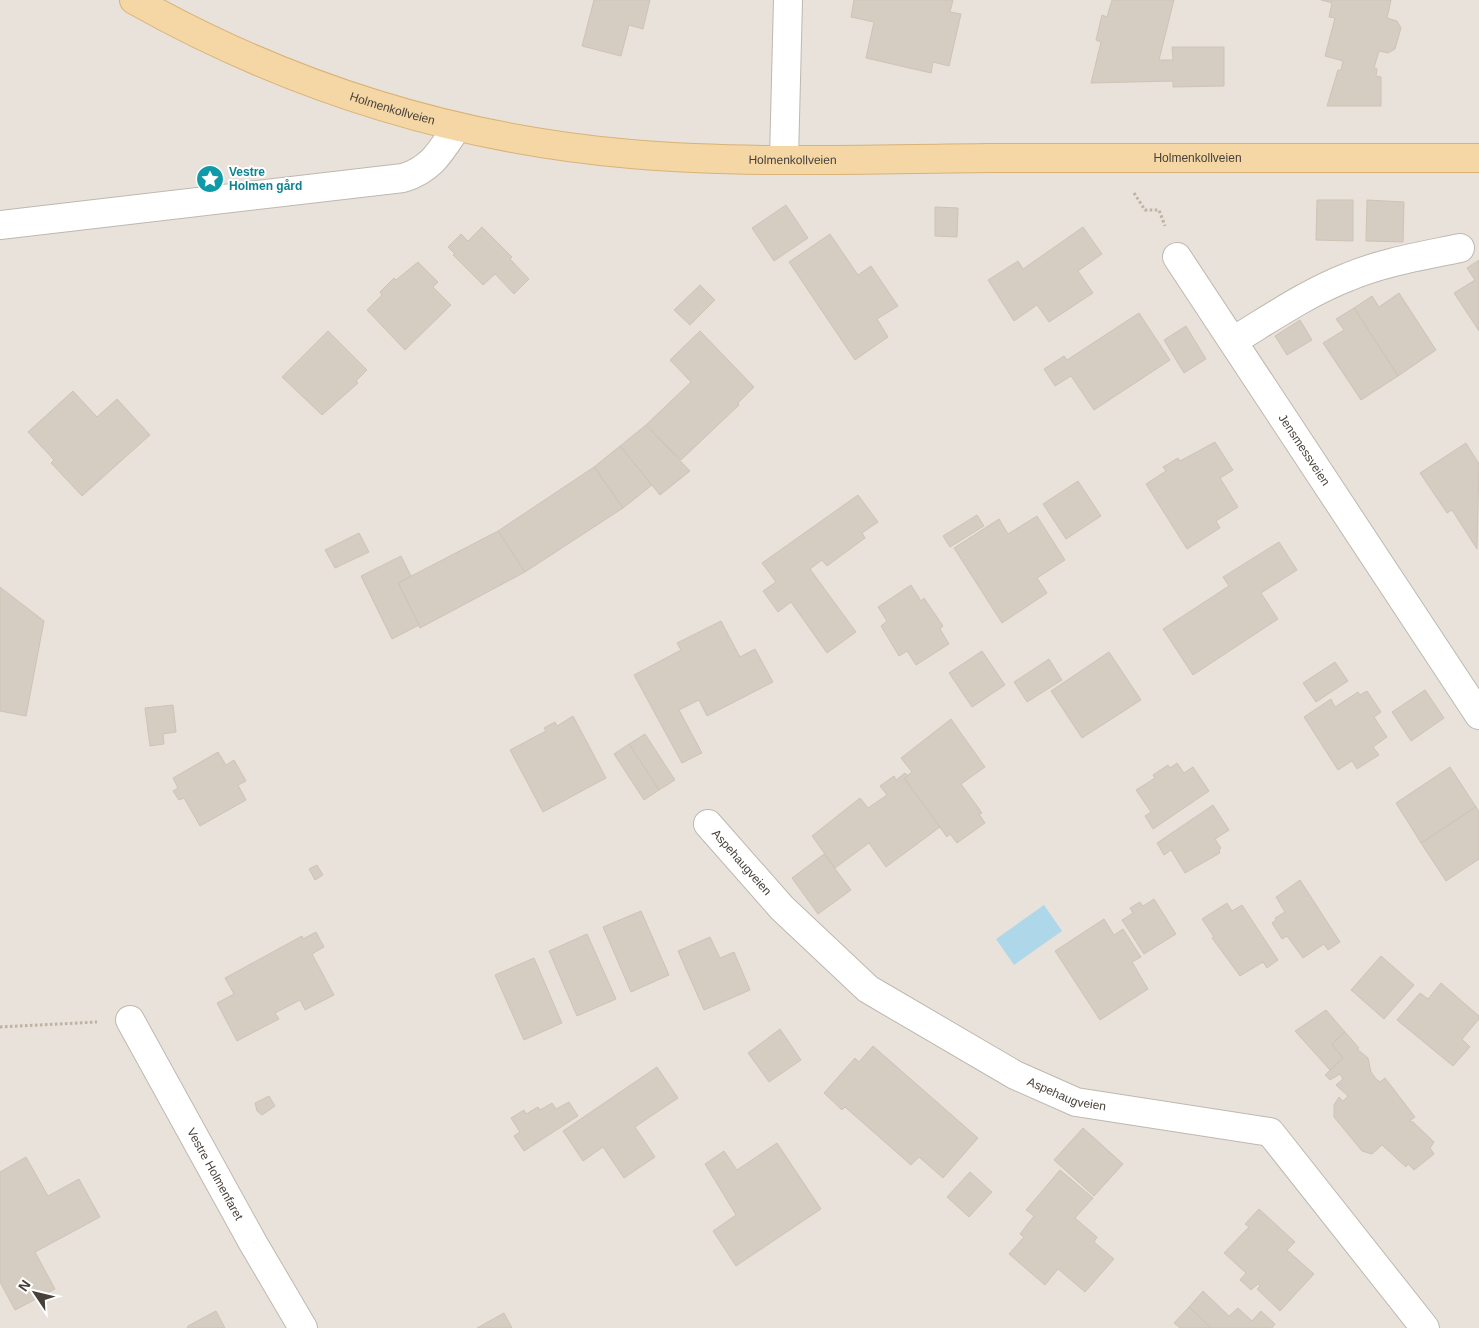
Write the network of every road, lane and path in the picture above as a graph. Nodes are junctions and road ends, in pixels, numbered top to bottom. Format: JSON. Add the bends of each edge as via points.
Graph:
{"nodes":[{"id":1,"x":134,"y":0,"type":"edge"},
{"id":2,"x":788,"y":0,"type":"edge"},
{"id":3,"x":457,"y":127,"type":"junction"},
{"id":4,"x":1479,"y":158,"type":"edge"},
{"id":5,"x":784,"y":159,"type":"junction"},
{"id":6,"x":1134,"y":193,"type":"dead end"},
{"id":7,"x":0,"y":225,"type":"edge"},
{"id":8,"x":1460,"y":248,"type":"dead end"},
{"id":9,"x":1177,"y":257,"type":"joint"},
{"id":10,"x":1233,"y":341,"type":"junction"},
{"id":11,"x":1479,"y":715,"type":"edge"},
{"id":12,"x":708,"y":824,"type":"dead end"},
{"id":13,"x":130,"y":1020,"type":"joint"},
{"id":14,"x":0,"y":1027,"type":"edge"},
{"id":15,"x":303,"y":1328,"type":"edge"},
{"id":16,"x":1425,"y":1328,"type":"edge"}],
"edges":[{"from":1,"to":3,"type":"main road","name":"Holmenkollveien","via":[[230,49],[317,86]]},
{"from":2,"to":5,"type":"street"},
{"from":3,"to":5,"type":"main road","name":"Holmenkollveien","via":[[508,138],[612,152]]},
{"from":3,"to":7,"type":"street","via":[[427,167],[403,178]]},
{"from":4,"to":5,"type":"main road","name":"Holmenkollveien"},
{"from":6,"to":9,"type":"path","via":[[1145,210],[1159,210]]},
{"from":8,"to":10,"type":"street","via":[[1389,263],[1348,276],[1308,295]]},
{"from":9,"to":10,"type":"street","name":"Jensmessveien"},
{"from":10,"to":11,"type":"street","name":"Jensmessveien"},
{"from":12,"to":16,"type":"street","name":"Aspehaugveien","via":[[782,908],[868,989],[1015,1075],[1076,1102],[1270,1132]]},
{"from":13,"to":14,"type":"path"},
{"from":13,"to":15,"type":"street","name":"Vestre Holmenfaret"}]}
